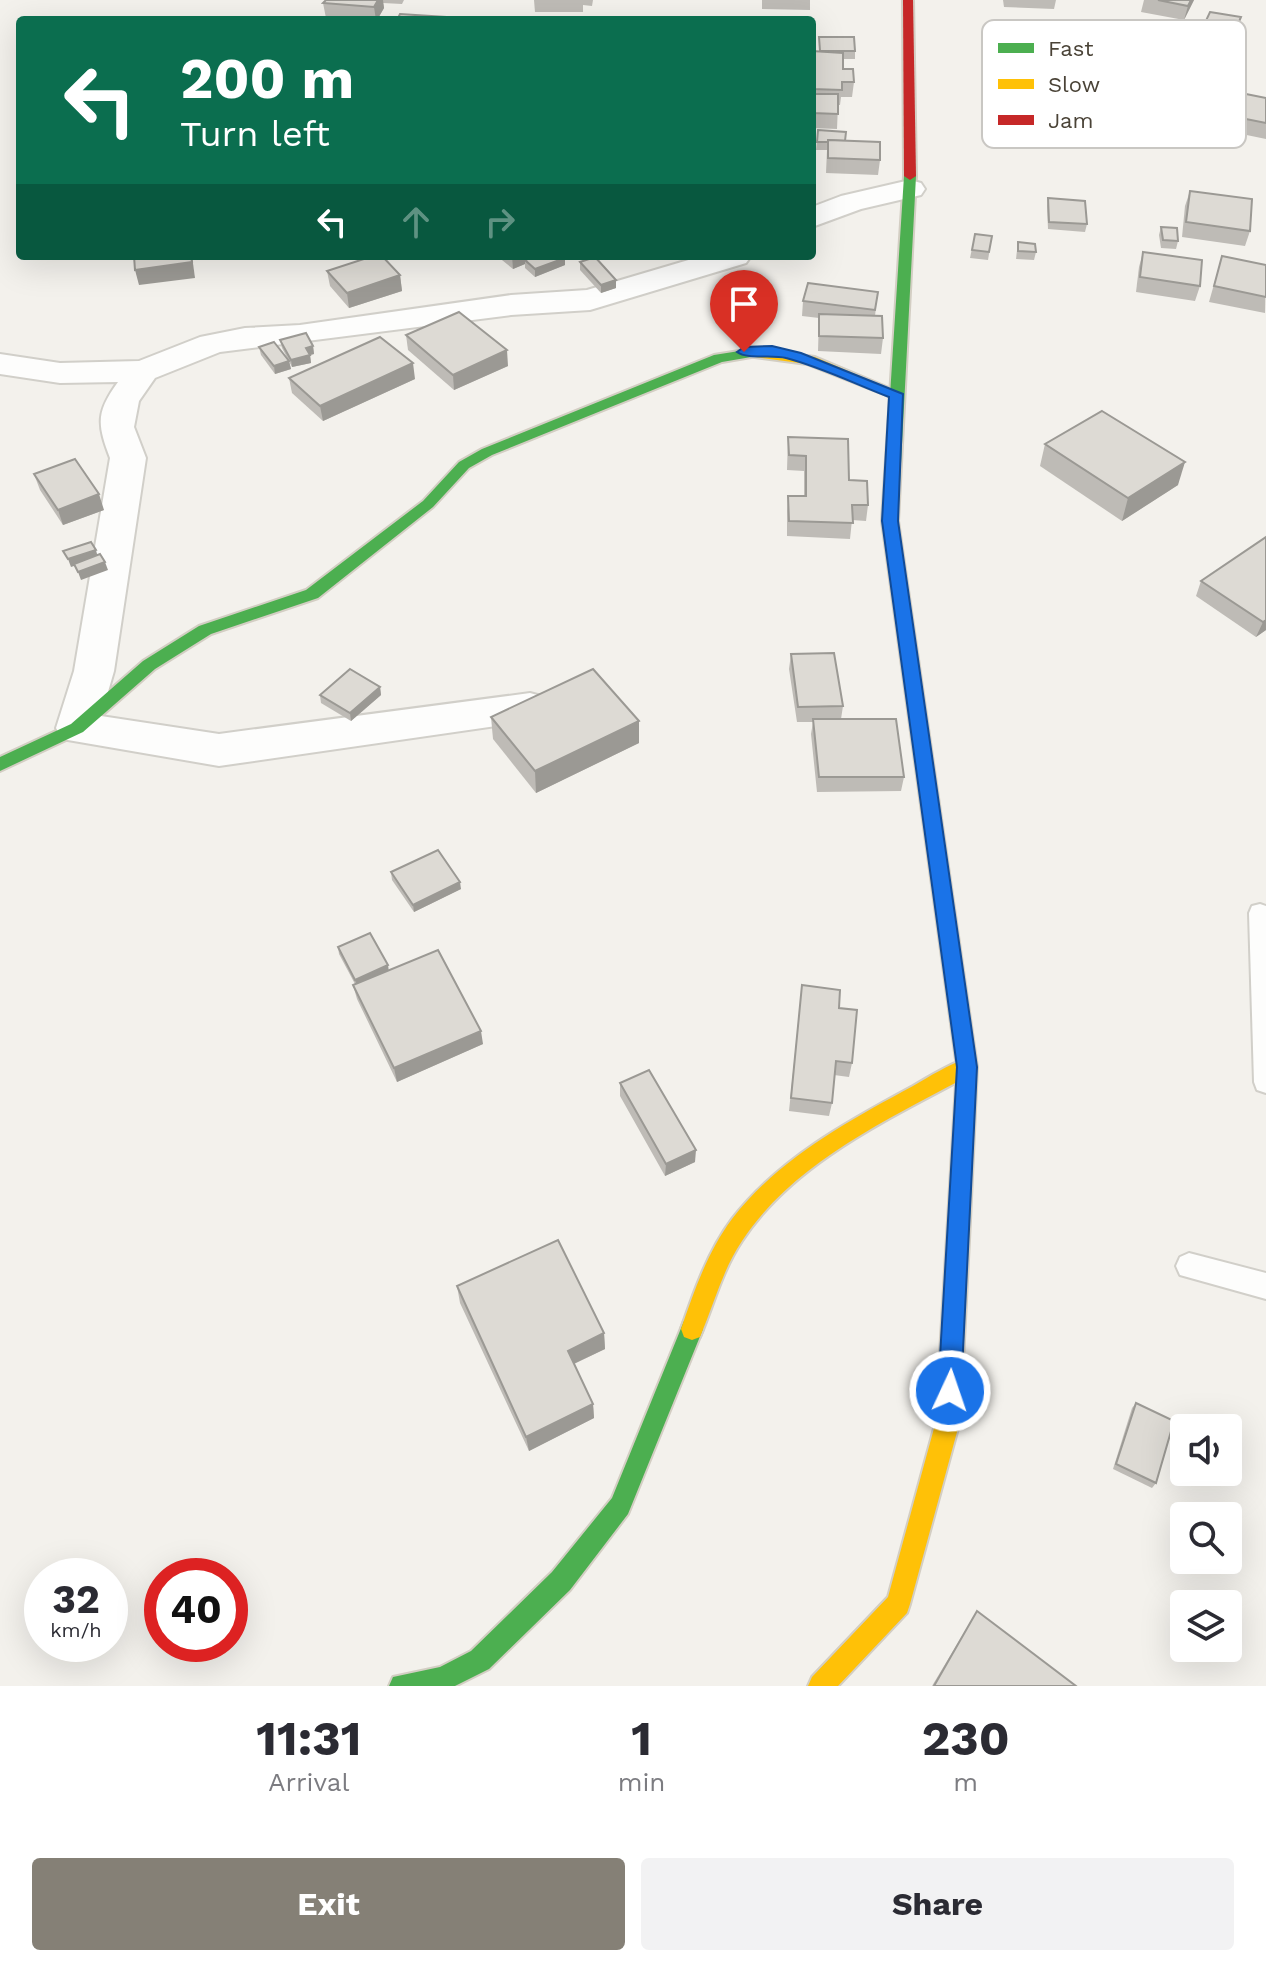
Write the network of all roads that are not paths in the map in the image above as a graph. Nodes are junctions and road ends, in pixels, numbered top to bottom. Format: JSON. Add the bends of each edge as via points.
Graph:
{"nodes":[{"id":1,"x":908,"y":0,"type":"edge"},
{"id":2,"x":910,"y":189,"type":"junction"},
{"id":3,"x":816,"y":216,"type":"edge"},
{"id":4,"x":722,"y":260,"type":"edge"},
{"id":5,"x":0,"y":364,"type":"edge"},
{"id":6,"x":143,"y":371,"type":"junction"},
{"id":7,"x":896,"y":394,"type":"junction"},
{"id":8,"x":530,"y":708,"type":"edge"},
{"id":9,"x":77,"y":728,"type":"junction"},
{"id":10,"x":0,"y":764,"type":"edge"},
{"id":11,"x":1260,"y":913,"type":"dead end"},
{"id":12,"x":967,"y":1067,"type":"junction"},
{"id":13,"x":1266,"y":1082,"type":"edge"},
{"id":14,"x":1189,"y":1266,"type":"dead end"},
{"id":15,"x":1266,"y":1286,"type":"edge"},
{"id":16,"x":402,"y":1686,"type":"edge"},
{"id":17,"x":821,"y":1686,"type":"edge"}],
"edges":[{"from":1,"to":2,"type":"street"},
{"from":2,"to":3,"type":"street"},
{"from":2,"to":7,"type":"street"},
{"from":4,"to":6,"type":"street","via":[[590,300],[245,338],[212,344]]},
{"from":5,"to":6,"type":"street","via":[[60,373]]},
{"from":6,"to":9,"type":"street","via":[[122,401],[116,427],[128,458],[94,671]]},
{"from":7,"to":9,"type":"street","via":[[796,356],[744,352],[487,452],[464,465],[428,504],[312,594],[205,630],[149,665]]},
{"from":7,"to":12,"type":"street","via":[[890,521]]},
{"from":8,"to":9,"type":"street","via":[[219,750]]},
{"from":9,"to":10,"type":"street"},
{"from":11,"to":13,"type":"lane"},
{"from":12,"to":16,"type":"street","via":[[844,1133],[741,1224],[708,1283],[620,1506],[561,1581],[480,1660],[442,1679]]},
{"from":12,"to":17,"type":"street","via":[[948,1421],[898,1604]]},
{"from":14,"to":15,"type":"lane"}]}
